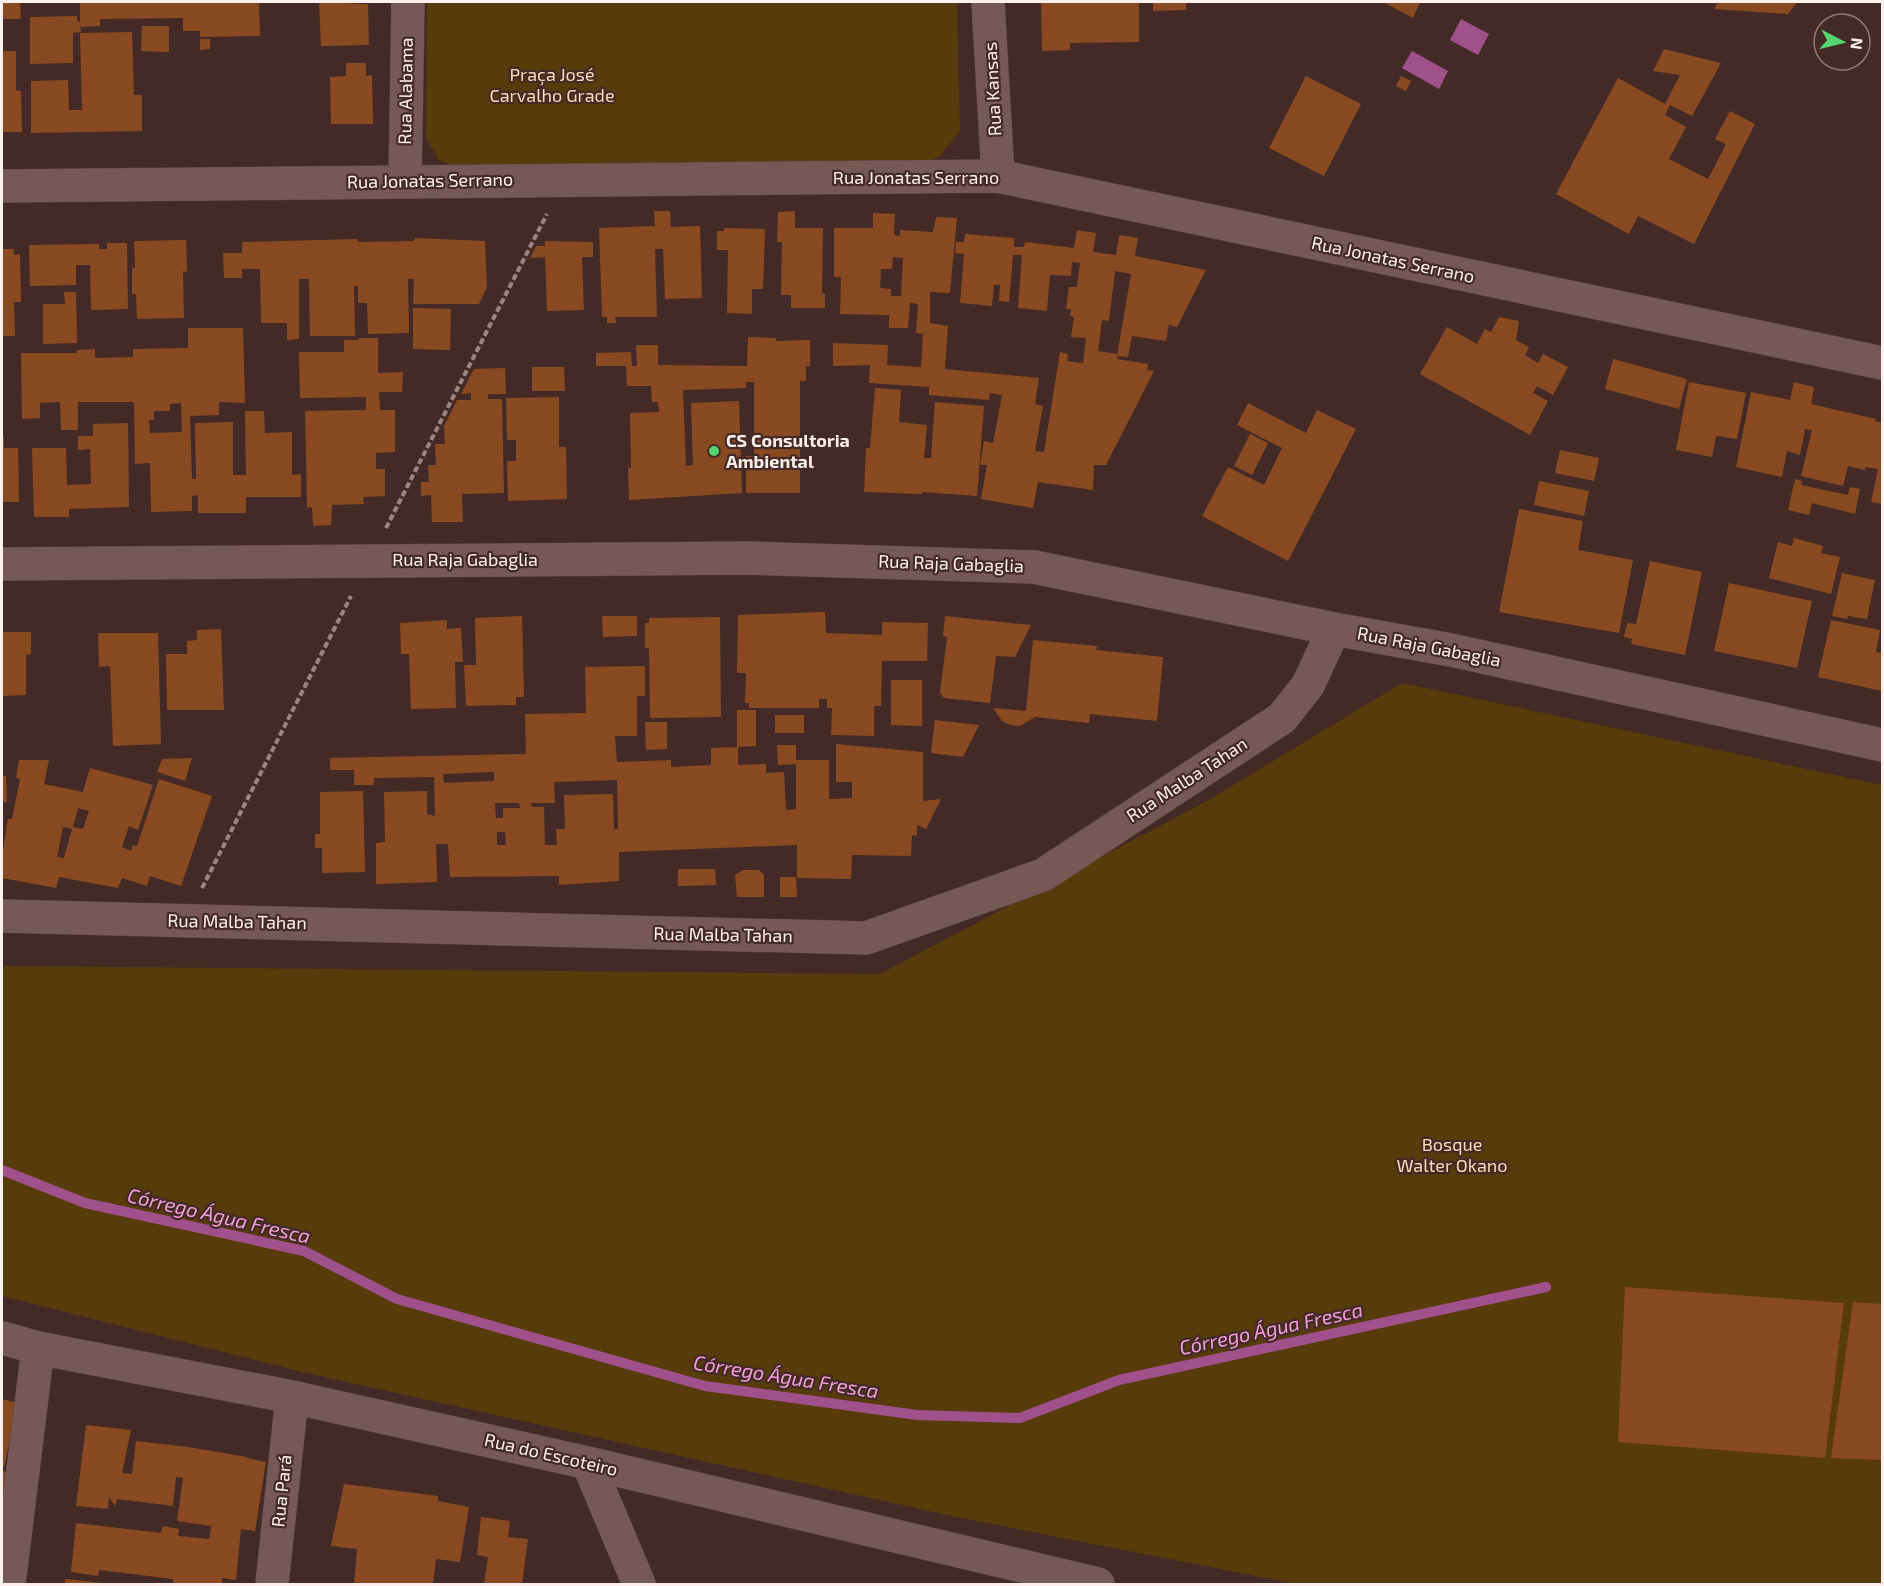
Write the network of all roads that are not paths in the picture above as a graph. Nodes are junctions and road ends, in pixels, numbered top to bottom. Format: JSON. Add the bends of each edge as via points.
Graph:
{"nodes":[{"id":1,"x":408,"y":2,"type":"edge"},
{"id":2,"x":988,"y":2,"type":"edge"},
{"id":3,"x":998,"y":176,"type":"junction"},
{"id":4,"x":405,"y":181,"type":"junction"},
{"id":5,"x":2,"y":186,"type":"edge"},
{"id":6,"x":1882,"y":363,"type":"edge"},
{"id":7,"x":2,"y":564,"type":"edge"},
{"id":8,"x":1334,"y":629,"type":"junction"},
{"id":9,"x":1882,"y":745,"type":"edge"},
{"id":10,"x":2,"y":916,"type":"edge"},
{"id":11,"x":2,"y":1338,"type":"edge"},
{"id":12,"x":38,"y":1348,"type":"junction"},
{"id":13,"x":292,"y":1397,"type":"junction"},
{"id":14,"x":588,"y":1463,"type":"junction"},
{"id":15,"x":9,"y":1584,"type":"edge"},
{"id":16,"x":272,"y":1584,"type":"edge"},
{"id":17,"x":639,"y":1584,"type":"edge"},
{"id":18,"x":1098,"y":1584,"type":"edge"}],
"edges":[{"from":1,"to":4,"type":"street","name":"Rua Alabama"},
{"from":2,"to":3,"type":"street","name":"Rua Kansas"},
{"from":3,"to":4,"type":"street","name":"Rua Jonatas Serrano"},
{"from":3,"to":6,"type":"street","name":"Rua Jonatas Serrano"},
{"from":4,"to":5,"type":"street","name":"Rua Jonatas Serrano"},
{"from":7,"to":8,"type":"street","name":"Rua Raja Gabaglia","via":[[747,558],[1034,567]]},
{"from":8,"to":9,"type":"street","name":"Rua Raja Gabaglia","via":[[1451,650]]},
{"from":8,"to":10,"type":"street","name":"Rua Malba Tahan","via":[[1308,685],[1282,718],[1043,875],[866,938]]},
{"from":11,"to":12,"type":"street","name":"Rua do Escoteiro"},
{"from":12,"to":13,"type":"street","name":"Rua do Escoteiro"},
{"from":12,"to":15,"type":"street"},
{"from":13,"to":14,"type":"street","name":"Rua do Escoteiro"},
{"from":13,"to":16,"type":"street","name":"Rua Pará"},
{"from":14,"to":17,"type":"street"},
{"from":14,"to":18,"type":"street","name":"Rua do Escoteiro"}]}
